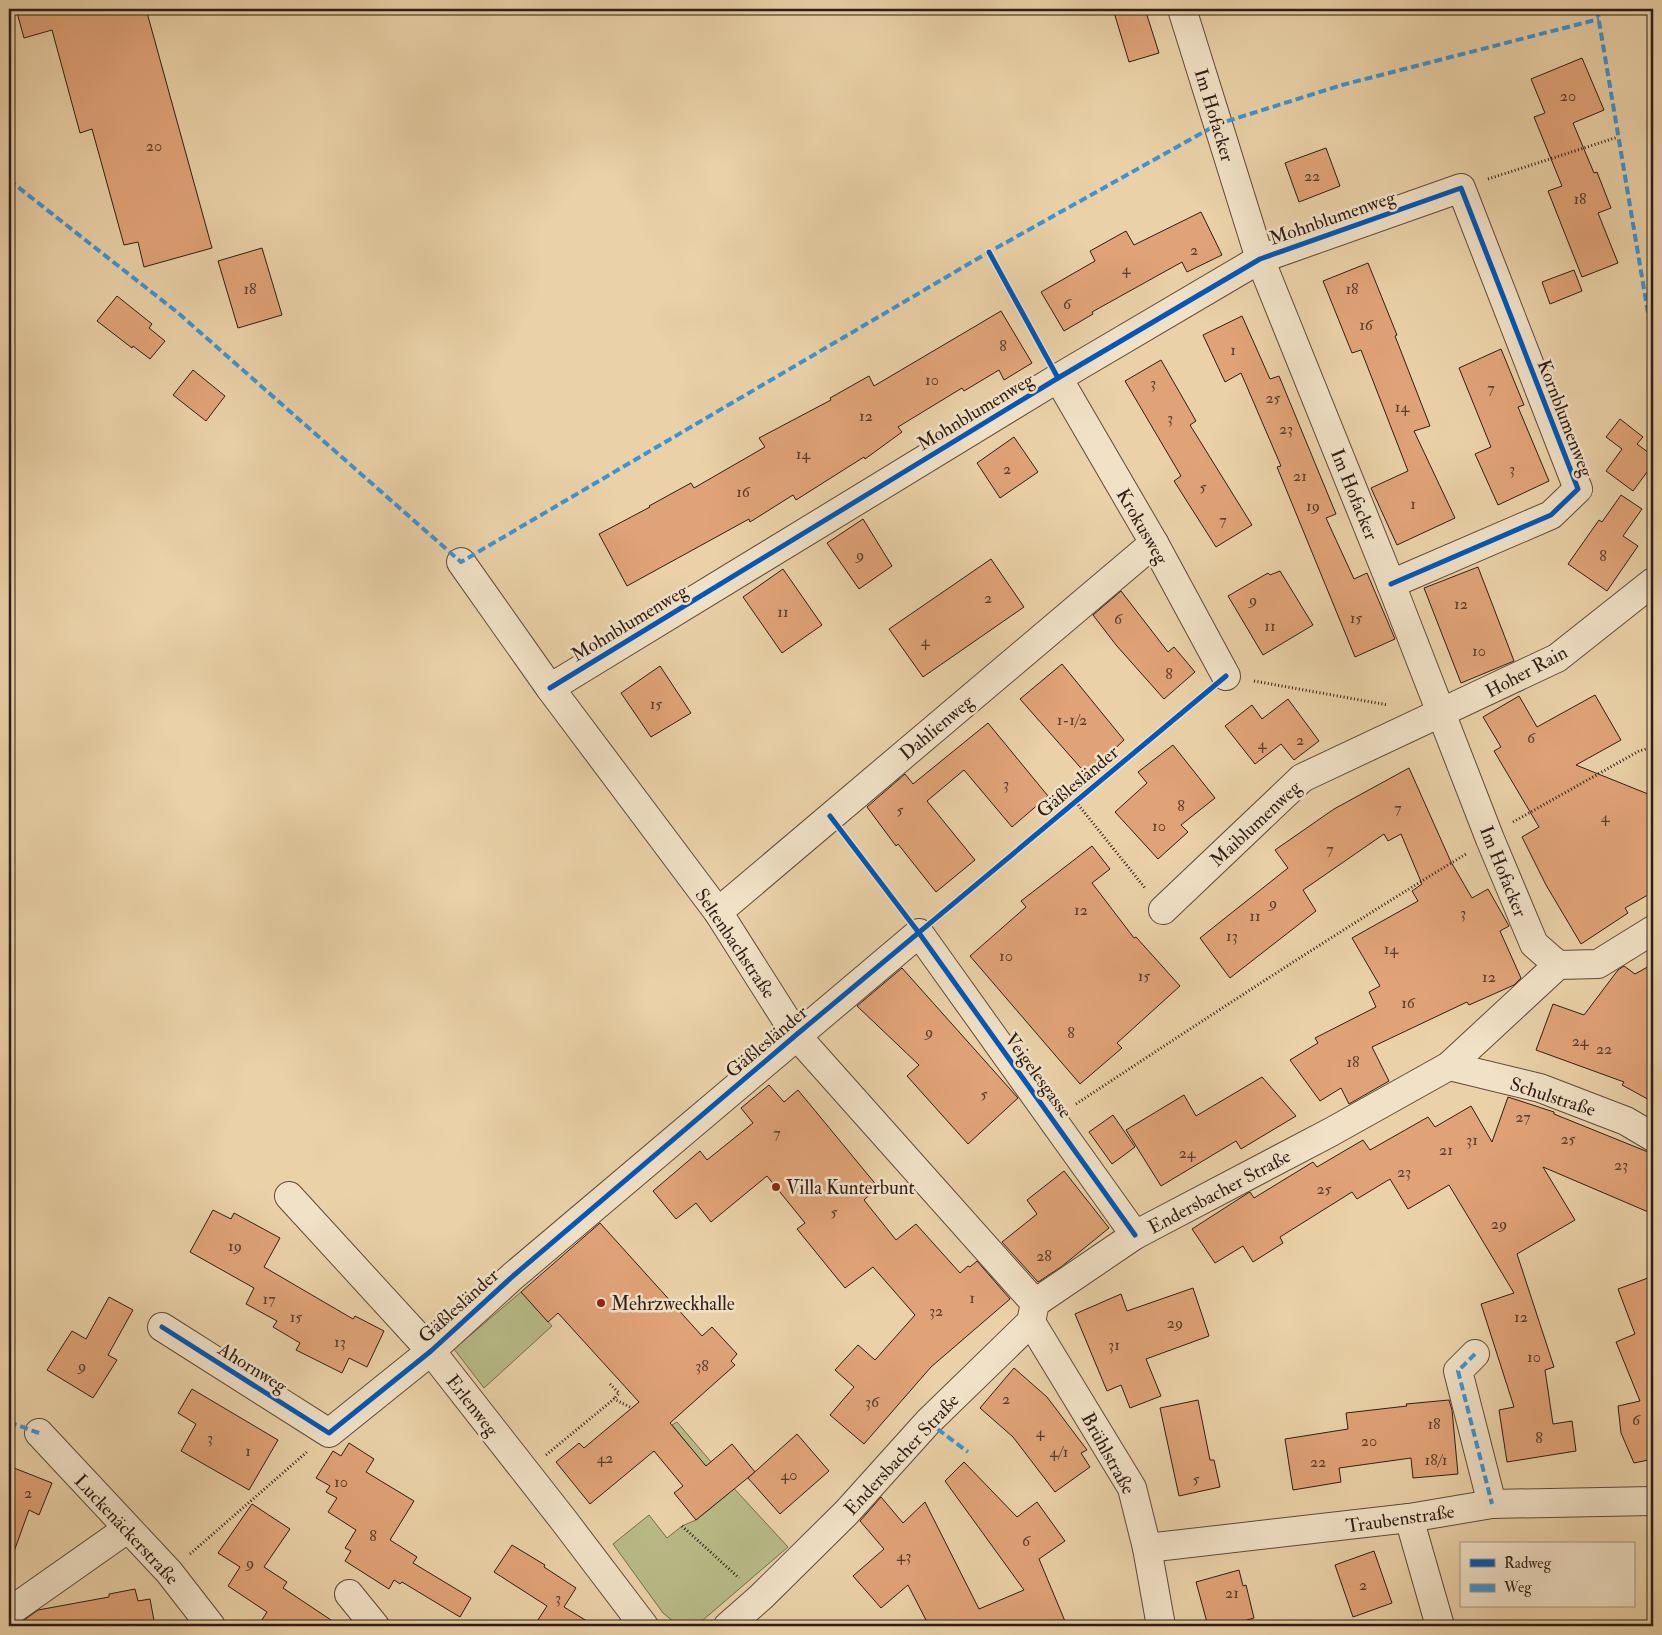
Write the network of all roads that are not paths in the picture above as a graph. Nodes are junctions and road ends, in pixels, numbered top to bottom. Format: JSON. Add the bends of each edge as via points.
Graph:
{"nodes":[{"id":1,"x":1182,"y":9,"type":"edge"},
{"id":2,"x":1461,"y":188,"type":"joint"},
{"id":3,"x":1260,"y":259,"type":"junction"},
{"id":4,"x":1058,"y":378,"type":"junction"},
{"id":5,"x":1154,"y":543,"type":"junction"},
{"id":6,"x":461,"y":562,"type":"dead end"},
{"id":7,"x":1653,"y":582,"type":"edge"},
{"id":8,"x":1391,"y":584,"type":"junction"},
{"id":9,"x":1226,"y":676,"type":"road end"},
{"id":10,"x":550,"y":688,"type":"junction"},
{"id":11,"x":1440,"y":714,"type":"junction"},
{"id":12,"x":1163,"y":910,"type":"road end"},
{"id":13,"x":718,"y":912,"type":"junction"},
{"id":14,"x":1653,"y":930,"type":"edge"},
{"id":15,"x":919,"y":933,"type":"joint"},
{"id":16,"x":1558,"y":965,"type":"junction"},
{"id":17,"x":796,"y":1035,"type":"junction"},
{"id":18,"x":1448,"y":1066,"type":"junction"},
{"id":19,"x":1653,"y":1137,"type":"edge"},
{"id":20,"x":289,"y":1196,"type":"dead end"},
{"id":21,"x":1135,"y":1235,"type":"junction"},
{"id":22,"x":1033,"y":1312,"type":"junction"},
{"id":23,"x":162,"y":1327,"type":"dead end"},
{"id":24,"x":431,"y":1351,"type":"junction"},
{"id":25,"x":1475,"y":1354,"type":"dead end"},
{"id":26,"x":329,"y":1433,"type":"joint"},
{"id":27,"x":39,"y":1434,"type":"dead end"},
{"id":28,"x":1653,"y":1501,"type":"edge"},
{"id":29,"x":1492,"y":1504,"type":"junction"},
{"id":30,"x":1409,"y":1518,"type":"junction"},
{"id":31,"x":127,"y":1529,"type":"junction"},
{"id":32,"x":1147,"y":1548,"type":"junction"},
{"id":33,"x":349,"y":1594,"type":"dead end"},
{"id":34,"x":9,"y":1612,"type":"edge"},
{"id":35,"x":212,"y":1626,"type":"edge"},
{"id":36,"x":375,"y":1626,"type":"edge"},
{"id":37,"x":644,"y":1626,"type":"edge"},
{"id":38,"x":728,"y":1626,"type":"edge"},
{"id":39,"x":1161,"y":1626,"type":"edge"},
{"id":40,"x":1440,"y":1626,"type":"edge"}],
"edges":[{"from":1,"to":3,"type":"street","name":"Im Hofacker"},
{"from":2,"to":3,"type":"street","name":"Mohnblumenweg"},
{"from":2,"to":8,"type":"street","name":"Kornblumenweg","via":[[1578,489],[1551,515]]},
{"from":3,"to":4,"type":"street","name":"Mohnblumenweg"},
{"from":3,"to":8,"type":"street","name":"Im Hofacker"},
{"from":4,"to":5,"type":"street","name":"Krokusweg"},
{"from":4,"to":10,"type":"street","name":"Mohnblumenweg"},
{"from":5,"to":9,"type":"street","name":"Krokusweg"},
{"from":5,"to":13,"type":"street","name":"Dahlienweg"},
{"from":6,"to":10,"type":"street","name":"Seltenbachstraße"},
{"from":7,"to":11,"type":"street","name":"Hoher Rain","via":[[1557,658]]},
{"from":8,"to":11,"type":"street","name":"Im Hofacker"},
{"from":10,"to":13,"type":"street","name":"Seltenbachstraße"},
{"from":11,"to":12,"type":"street","name":"Maiblumenweg","via":[[1302,778]]},
{"from":11,"to":16,"type":"street","name":"Im Hofacker","via":[[1534,944]]},
{"from":13,"to":17,"type":"street","name":"Seltenbachstraße"},
{"from":14,"to":16,"type":"street","via":[[1598,964]]},
{"from":15,"to":17,"type":"street","name":"Gäßlesländer"},
{"from":15,"to":21,"type":"street","name":"Veigelesgasse"},
{"from":16,"to":18,"type":"street","name":"Endersbacher Straße"},
{"from":17,"to":22,"type":"street","name":"Seltenbachstraße"},
{"from":17,"to":24,"type":"street","name":"Gäßlesländer","via":[[513,1276]]},
{"from":18,"to":19,"type":"street","name":"Schulstraße","via":[[1540,1088],[1626,1121]]},
{"from":18,"to":21,"type":"street","name":"Endersbacher Straße"},
{"from":20,"to":24,"type":"street","name":"Erlenweg"},
{"from":21,"to":22,"type":"street","name":"Endersbacher Straße"},
{"from":22,"to":32,"type":"street","name":"Brühlstraße","via":[[1132,1488]]},
{"from":22,"to":38,"type":"street","name":"Endersbacher Straße","via":[[846,1513]]},
{"from":23,"to":26,"type":"street","name":"Ahornweg"},
{"from":24,"to":26,"type":"street","name":"Gäßlesländer"},
{"from":24,"to":37,"type":"street","name":"Erlenweg"},
{"from":25,"to":29,"type":"street","via":[[1458,1371]]},
{"from":27,"to":31,"type":"street","name":"Luckenäckerstraße"},
{"from":28,"to":29,"type":"street","name":"Traubenstraße"},
{"from":29,"to":30,"type":"street","name":"Traubenstraße"},
{"from":30,"to":32,"type":"street","name":"Traubenstraße"},
{"from":30,"to":40,"type":"street"},
{"from":31,"to":34,"type":"street"},
{"from":31,"to":35,"type":"street","name":"Luckenäckerstraße","via":[[169,1572]]},
{"from":32,"to":39,"type":"street","name":"Brühlstraße"},
{"from":33,"to":36,"type":"street"}]}
